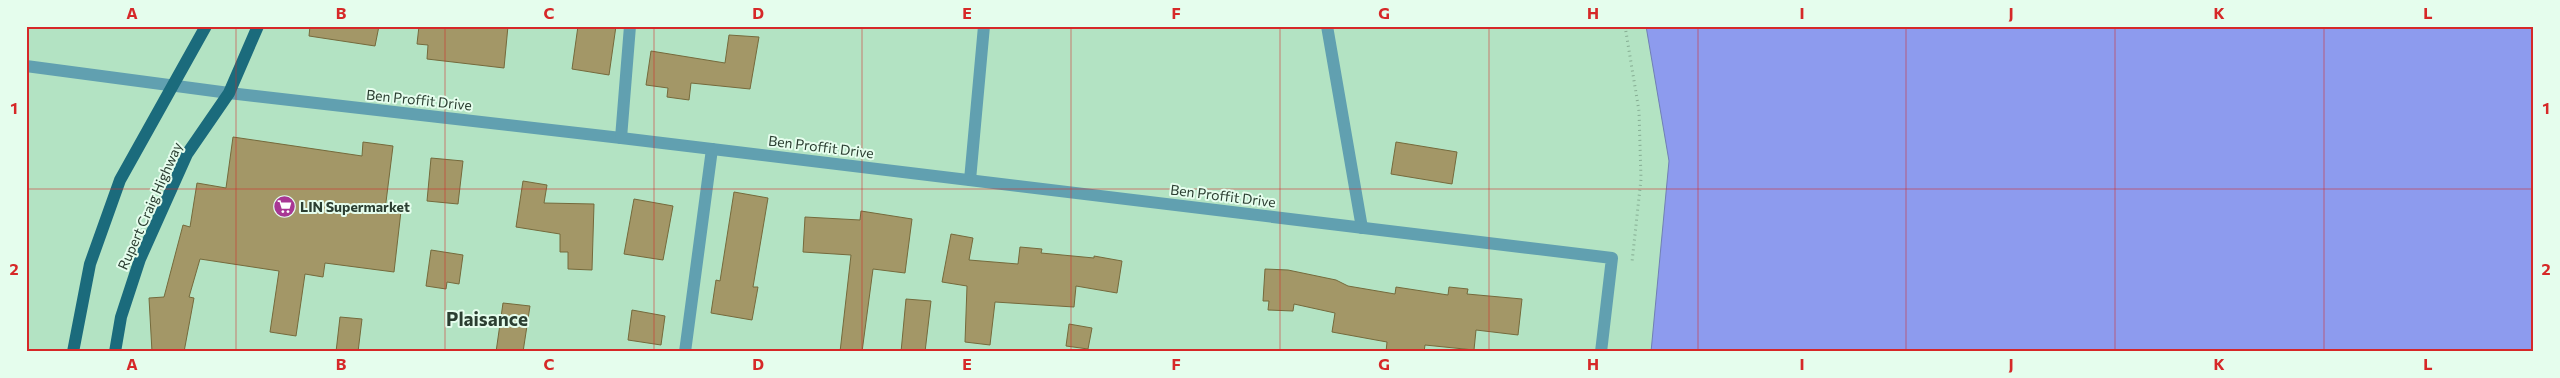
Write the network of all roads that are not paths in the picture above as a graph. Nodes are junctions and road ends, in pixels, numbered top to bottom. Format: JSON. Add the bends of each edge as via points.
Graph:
{"nodes":[{"id":1,"x":206,"y":26,"type":"edge"},
{"id":2,"x":258,"y":26,"type":"edge"},
{"id":3,"x":630,"y":26,"type":"edge"},
{"id":4,"x":984,"y":26,"type":"edge"},
{"id":5,"x":1328,"y":26,"type":"edge"},
{"id":6,"x":26,"y":66,"type":"edge"},
{"id":7,"x":173,"y":84,"type":"junction"},
{"id":8,"x":229,"y":93,"type":"junction"},
{"id":9,"x":621,"y":138,"type":"junction"},
{"id":10,"x":712,"y":149,"type":"junction"},
{"id":11,"x":970,"y":180,"type":"junction"},
{"id":12,"x":1362,"y":228,"type":"junction"},
{"id":13,"x":73,"y":352,"type":"edge"},
{"id":14,"x":115,"y":352,"type":"edge"},
{"id":15,"x":685,"y":352,"type":"edge"},
{"id":16,"x":1602,"y":352,"type":"edge"}],
"edges":[{"from":1,"to":7,"type":"main road"},
{"from":2,"to":8,"type":"main road","name":"Rupert Craig Highway"},
{"from":3,"to":9,"type":"street"},
{"from":4,"to":11,"type":"street"},
{"from":5,"to":12,"type":"street"},
{"from":6,"to":7,"type":"street","name":"Ben Proffit Drive"},
{"from":7,"to":8,"type":"street","name":"Ben Proffit Drive"},
{"from":7,"to":13,"type":"main road","via":[[120,180],[90,264]]},
{"from":8,"to":9,"type":"street","name":"Ben Proffit Drive"},
{"from":8,"to":14,"type":"main road","name":"Rupert Craig Highway","via":[[187,154],[140,259],[121,317]]},
{"from":9,"to":10,"type":"street","name":"Ben Proffit Drive"},
{"from":10,"to":11,"type":"street","name":"Ben Proffit Drive"},
{"from":10,"to":15,"type":"street"},
{"from":11,"to":12,"type":"street","name":"Ben Proffit Drive"},
{"from":12,"to":16,"type":"street","name":"Ben Proffit Drive","via":[[1612,258]]}]}
